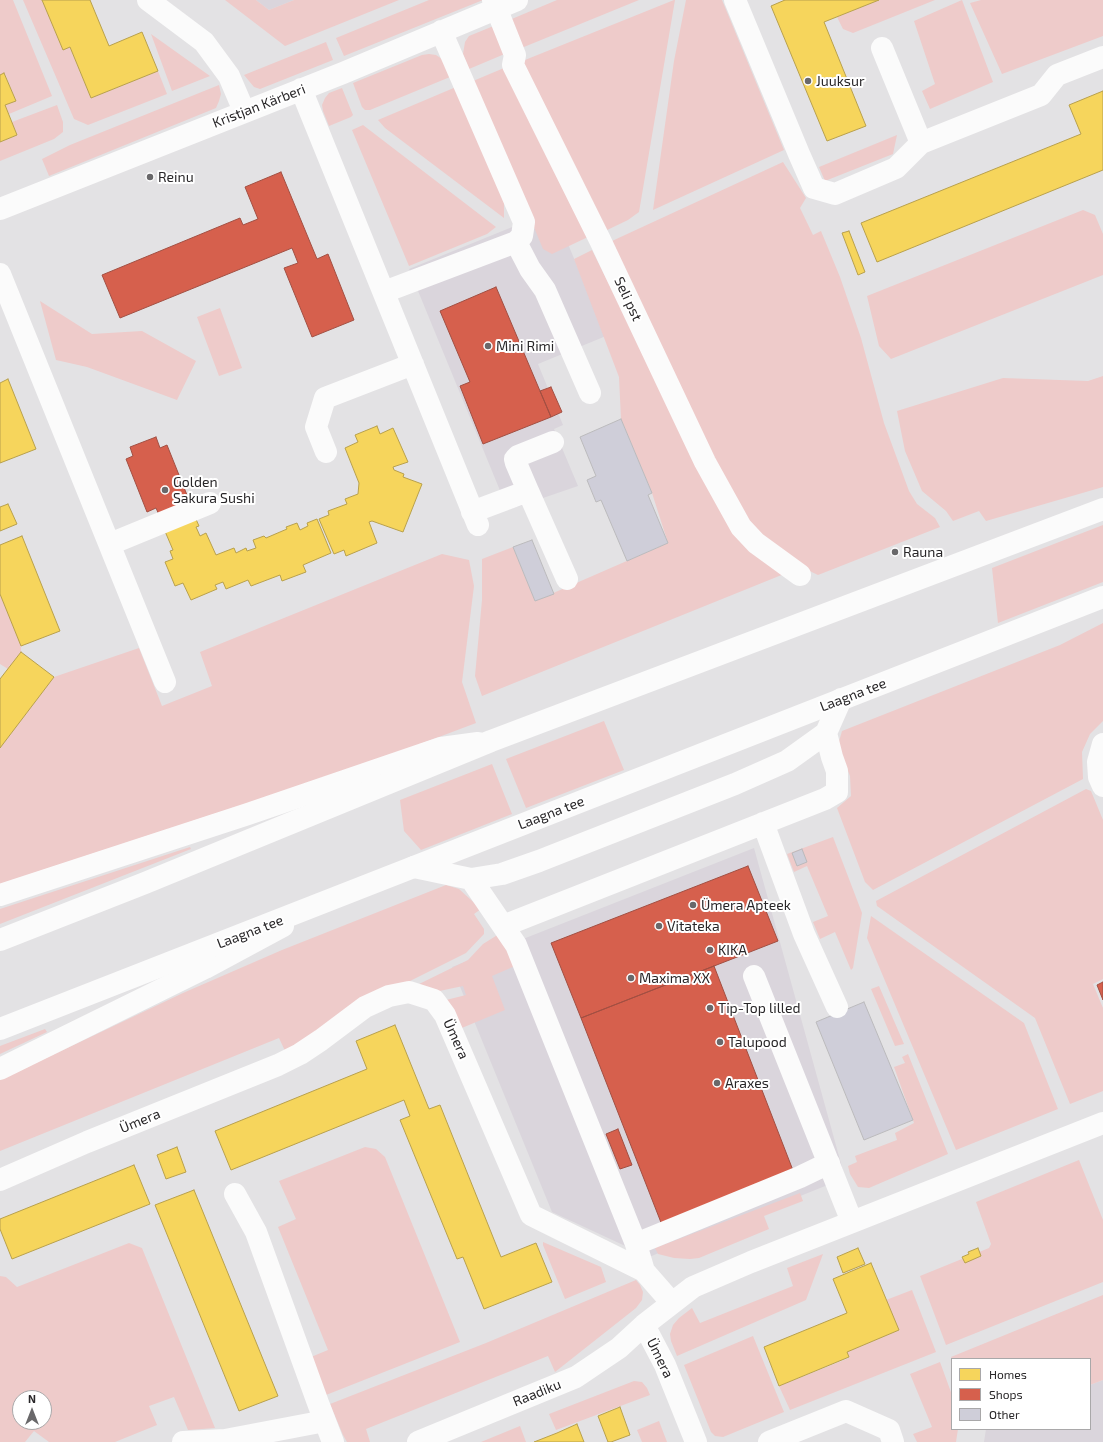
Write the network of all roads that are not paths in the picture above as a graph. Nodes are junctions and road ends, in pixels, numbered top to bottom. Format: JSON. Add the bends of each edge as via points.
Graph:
{"nodes":[{"id":1,"x":148,"y":0,"type":"edge"},
{"id":2,"x":517,"y":0,"type":"edge"},
{"id":3,"x":735,"y":0,"type":"edge"},
{"id":4,"x":494,"y":4,"type":"edge"},
{"id":5,"x":441,"y":31,"type":"junction"},
{"id":6,"x":882,"y":48,"type":"dead end"},
{"id":7,"x":1103,"y":57,"type":"edge"},
{"id":8,"x":301,"y":90,"type":"junction"},
{"id":9,"x":244,"y":111,"type":"junction"},
{"id":10,"x":921,"y":143,"type":"junction"},
{"id":11,"x":0,"y":210,"type":"edge"},
{"id":12,"x":516,"y":242,"type":"junction"},
{"id":13,"x":0,"y":274,"type":"edge"},
{"id":14,"x":384,"y":292,"type":"junction"},
{"id":15,"x":413,"y":364,"type":"junction"},
{"id":16,"x":590,"y":393,"type":"dead end"},
{"id":17,"x":553,"y":442,"type":"dead end"},
{"id":18,"x":326,"y":452,"type":"dead end"},
{"id":19,"x":528,"y":491,"type":"junction"},
{"id":20,"x":210,"y":503,"type":"dead end"},
{"id":21,"x":1103,"y":509,"type":"edge"},
{"id":22,"x":110,"y":544,"type":"junction"},
{"id":23,"x":800,"y":575,"type":"dead end"},
{"id":24,"x":567,"y":579,"type":"dead end"},
{"id":25,"x":1103,"y":597,"type":"edge"},
{"id":26,"x":165,"y":682,"type":"dead end"},
{"id":27,"x":841,"y":699,"type":"junction"},
{"id":28,"x":826,"y":733,"type":"junction"},
{"id":29,"x":491,"y":741,"type":"junction"},
{"id":30,"x":1103,"y":744,"type":"edge"},
{"id":31,"x":1103,"y":786,"type":"edge"},
{"id":32,"x":763,"y":823,"type":"junction"},
{"id":33,"x":414,"y":867,"type":"junction"},
{"id":34,"x":471,"y":879,"type":"junction"},
{"id":35,"x":0,"y":895,"type":"edge"},
{"id":36,"x":334,"y":898,"type":"junction"},
{"id":37,"x":503,"y":926,"type":"junction"},
{"id":38,"x":0,"y":940,"type":"edge"},
{"id":39,"x":754,"y":976,"type":"dead end"},
{"id":40,"x":837,"y":1007,"type":"dead end"},
{"id":41,"x":0,"y":1029,"type":"edge"},
{"id":42,"x":0,"y":1069,"type":"edge"},
{"id":43,"x":1103,"y":1123,"type":"edge"},
{"id":44,"x":829,"y":1163,"type":"junction"},
{"id":45,"x":0,"y":1180,"type":"edge"},
{"id":46,"x":235,"y":1194,"type":"dead end"},
{"id":47,"x":852,"y":1222,"type":"junction"},
{"id":48,"x":636,"y":1244,"type":"junction"},
{"id":49,"x":644,"y":1270,"type":"junction"},
{"id":50,"x":672,"y":1303,"type":"junction"},
{"id":51,"x":644,"y":1325,"type":"junction"},
{"id":52,"x":325,"y":1421,"type":"junction"},
{"id":53,"x":183,"y":1442,"type":"edge"},
{"id":54,"x":333,"y":1442,"type":"edge"},
{"id":55,"x":418,"y":1442,"type":"edge"},
{"id":56,"x":696,"y":1442,"type":"edge"},
{"id":57,"x":769,"y":1442,"type":"edge"},
{"id":58,"x":893,"y":1442,"type":"edge"}],
"edges":[{"from":1,"to":9,"type":"street","via":[[204,42],[229,76]]},
{"from":2,"to":4,"type":"street","name":"Kristjan Kärberi"},
{"from":3,"to":10,"type":"street","via":[[814,188],[834,194],[896,168]]},
{"from":4,"to":5,"type":"street","name":"Kristjan Kärberi"},
{"from":4,"to":23,"type":"street","name":"Seli pst","via":[[515,55],[513,65],[600,240],[705,462],[741,528],[756,543]]},
{"from":5,"to":8,"type":"street","name":"Kristjan Kärberi"},
{"from":5,"to":12,"type":"street","via":[[524,222],[522,236]]},
{"from":6,"to":10,"type":"street"},
{"from":7,"to":10,"type":"street","via":[[1057,76],[1042,95]]},
{"from":8,"to":9,"type":"street","name":"Kristjan Kärberi"},
{"from":8,"to":14,"type":"street"},
{"from":9,"to":11,"type":"street","name":"Kristjan Kärberi"},
{"from":12,"to":14,"type":"street"},
{"from":12,"to":16,"type":"street","via":[[530,270],[545,290]]},
{"from":13,"to":22,"type":"street"},
{"from":14,"to":15,"type":"street"},
{"from":15,"to":18,"type":"street","via":[[326,398],[316,427]]},
{"from":15,"to":19,"type":"street","via":[[475,518]]},
{"from":17,"to":19,"type":"street","via":[[515,459]]},
{"from":19,"to":24,"type":"street"},
{"from":20,"to":22,"type":"street"},
{"from":21,"to":29,"type":"street"},
{"from":22,"to":26,"type":"street"},
{"from":25,"to":27,"type":"street","name":"Laagna tee"},
{"from":27,"to":28,"type":"street"},
{"from":27,"to":33,"type":"street","name":"Laagna tee"},
{"from":28,"to":32,"type":"street","via":[[837,771],[837,792]]},
{"from":28,"to":34,"type":"street","via":[[787,761],[735,784],[539,861],[502,874]]},
{"from":29,"to":35,"type":"street","via":[[441,748]]},
{"from":29,"to":38,"type":"street"},
{"from":30,"to":31,"type":"street","via":[[1098,762],[1099,777]]},
{"from":32,"to":37,"type":"street"},
{"from":32,"to":40,"type":"street","via":[[804,934]]},
{"from":33,"to":34,"type":"street"},
{"from":33,"to":36,"type":"street","name":"Laagna tee"},
{"from":34,"to":37,"type":"street"},
{"from":36,"to":41,"type":"street","name":"Laagna tee"},
{"from":36,"to":42,"type":"street","via":[[205,968]]},
{"from":37,"to":48,"type":"street","via":[[516,945],[530,976]]},
{"from":39,"to":44,"type":"street"},
{"from":43,"to":47,"type":"street"},
{"from":44,"to":47,"type":"street"},
{"from":44,"to":48,"type":"street"},
{"from":45,"to":49,"type":"street","name":"Ümera","via":[[278,1065],[300,1054],[365,1007],[389,996],[409,992],[434,1000],[446,1015],[530,1215]]},
{"from":46,"to":52,"type":"street","via":[[256,1232]]},
{"from":47,"to":50,"type":"street","via":[[693,1288]]},
{"from":48,"to":49,"type":"street"},
{"from":49,"to":50,"type":"street","name":"Ümera"},
{"from":50,"to":51,"type":"street","name":"Ümera"},
{"from":51,"to":55,"type":"street","name":"Raadiku","via":[[619,1348],[576,1377]]},
{"from":51,"to":56,"type":"street","name":"Ümera","via":[[665,1365]]},
{"from":52,"to":53,"type":"street","via":[[225,1440]]},
{"from":52,"to":54,"type":"street"},
{"from":57,"to":58,"type":"street","via":[[846,1411],[888,1430]]}]}
